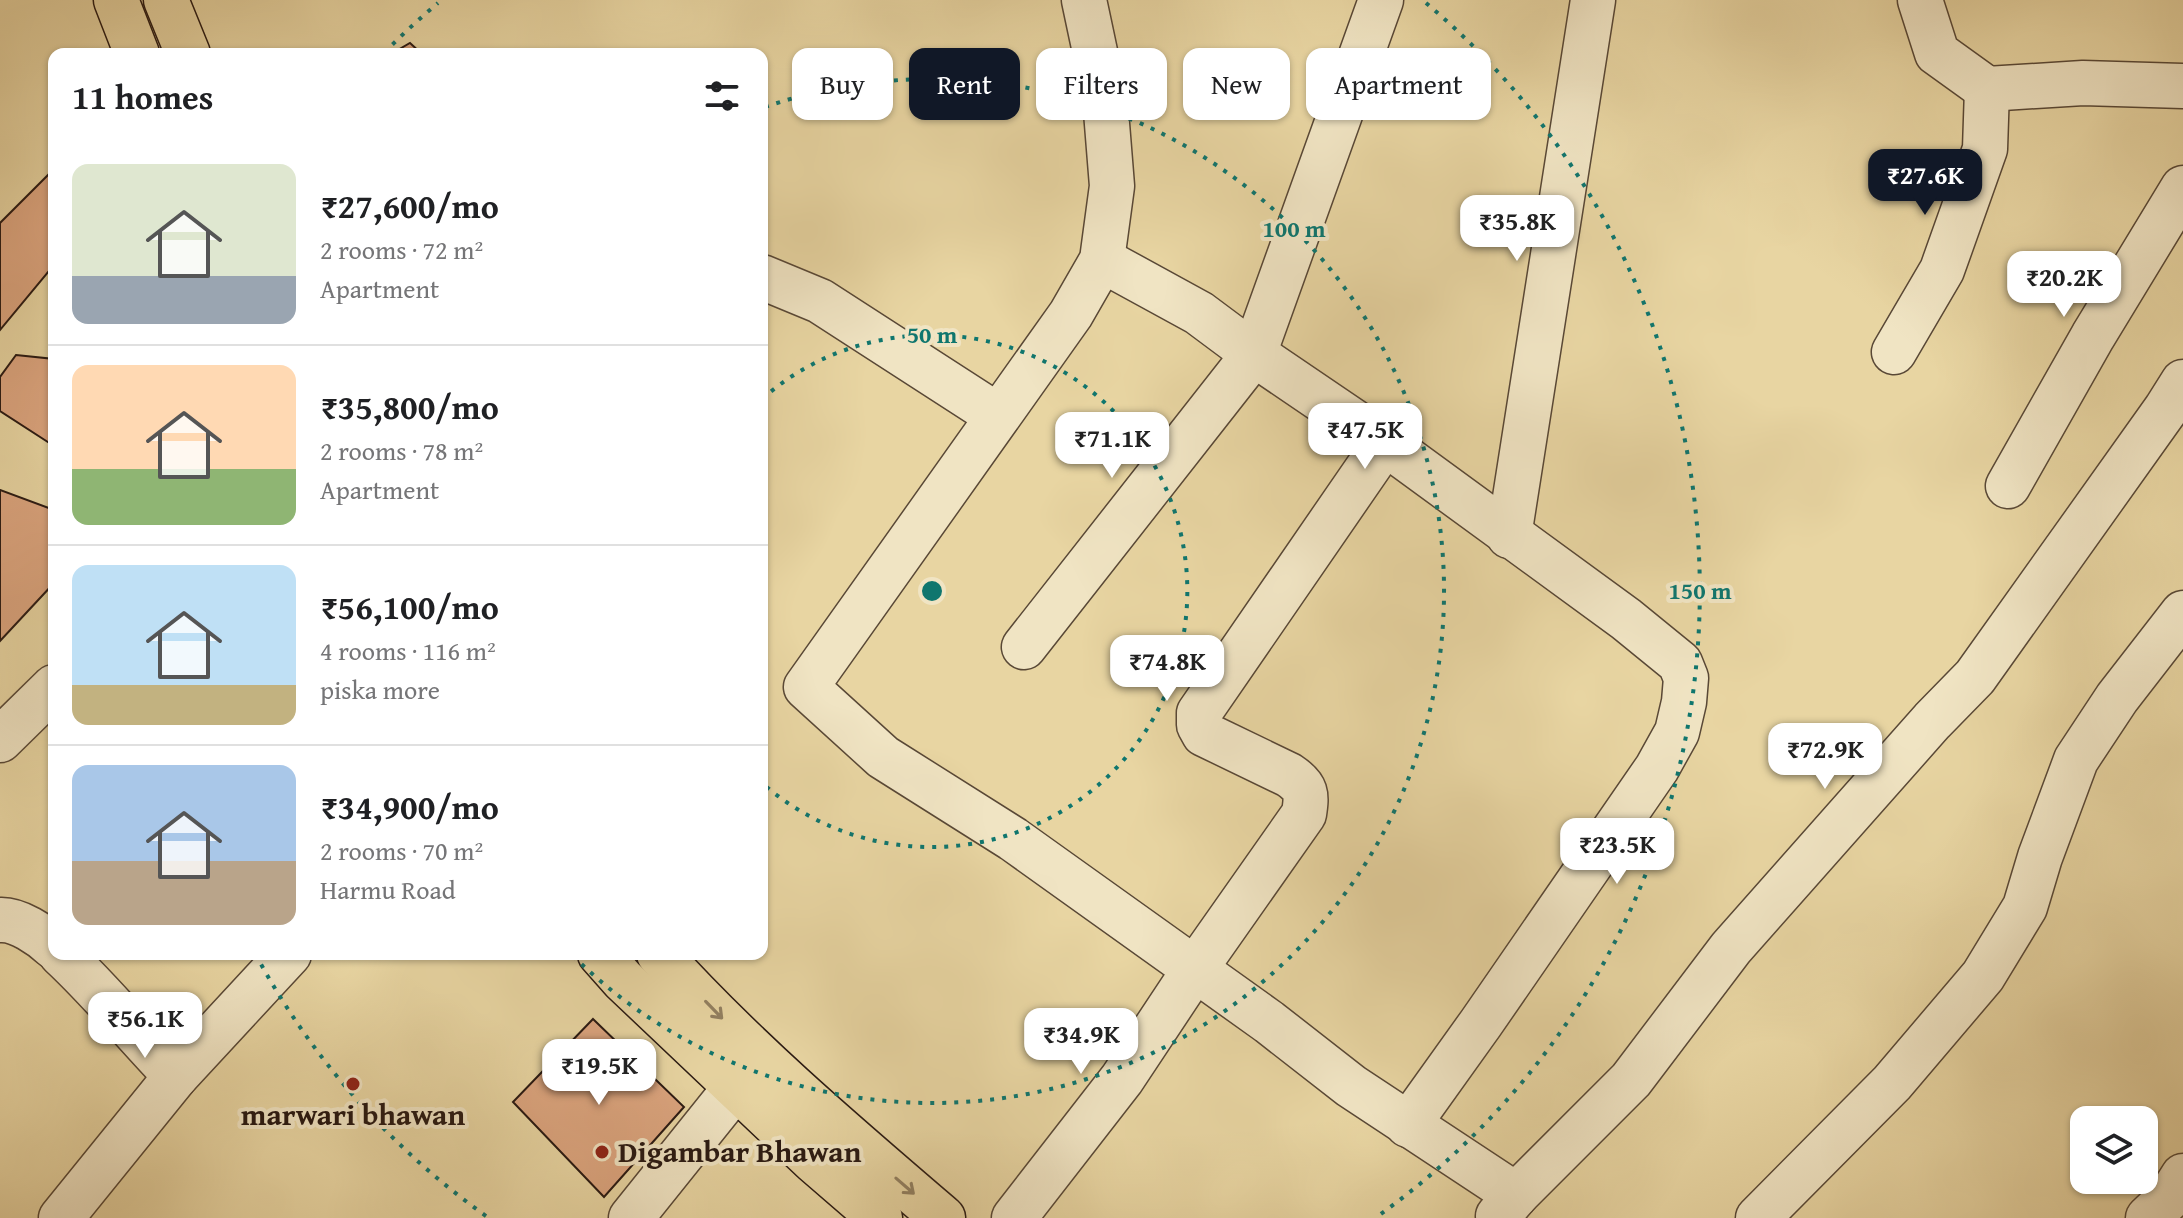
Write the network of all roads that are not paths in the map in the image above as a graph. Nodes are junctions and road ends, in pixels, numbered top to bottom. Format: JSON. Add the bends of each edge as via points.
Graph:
{"nodes":[{"id":1,"x":116,"y":0,"type":"edge"},
{"id":2,"x":166,"y":0,"type":"edge"},
{"id":3,"x":1064,"y":0,"type":"edge"},
{"id":4,"x":1084,"y":0,"type":"edge"},
{"id":5,"x":1381,"y":0,"type":"edge"},
{"id":6,"x":1593,"y":0,"type":"edge"},
{"id":7,"x":1920,"y":0,"type":"edge"},
{"id":8,"x":135,"y":48,"type":"edge"},
{"id":9,"x":186,"y":48,"type":"edge"},
{"id":10,"x":2183,"y":86,"type":"edge"},
{"id":11,"x":1987,"y":89,"type":"junction"},
{"id":12,"x":2183,"y":188,"type":"edge"},
{"id":13,"x":1102,"y":260,"type":"junction"},
{"id":14,"x":768,"y":279,"type":"edge"},
{"id":15,"x":1894,"y":352,"type":"dead end"},
{"id":16,"x":1254,"y":354,"type":"junction"},
{"id":17,"x":2177,"y":404,"type":"edge"},
{"id":18,"x":998,"y":416,"type":"junction"},
{"id":19,"x":1385,"y":443,"type":"junction"},
{"id":20,"x":2008,"y":486,"type":"dead end"},
{"id":21,"x":1509,"y":536,"type":"junction"},
{"id":22,"x":2183,"y":613,"type":"edge"},
{"id":23,"x":1024,"y":647,"type":"dead end"},
{"id":24,"x":48,"y":693,"type":"edge"},
{"id":25,"x":0,"y":740,"type":"edge"},
{"id":26,"x":0,"y":920,"type":"edge"},
{"id":27,"x":48,"y":942,"type":"edge"},
{"id":28,"x":68,"y":960,"type":"edge"},
{"id":29,"x":283,"y":960,"type":"edge"},
{"id":30,"x":605,"y":960,"type":"edge"},
{"id":31,"x":665,"y":960,"type":"edge"},
{"id":32,"x":1195,"y":969,"type":"junction"},
{"id":33,"x":176,"y":1076,"type":"junction"},
{"id":34,"x":736,"y":1087,"type":"junction"},
{"id":35,"x":1408,"y":1125,"type":"junction"},
{"id":36,"x":2183,"y":1176,"type":"edge"},
{"id":37,"x":1506,"y":1206,"type":"edge"},
{"id":38,"x":61,"y":1218,"type":"edge"},
{"id":39,"x":631,"y":1218,"type":"edge"},
{"id":40,"x":880,"y":1218,"type":"edge"},
{"id":41,"x":943,"y":1218,"type":"edge"},
{"id":42,"x":1014,"y":1218,"type":"edge"},
{"id":43,"x":1758,"y":1218,"type":"edge"},
{"id":44,"x":2148,"y":1218,"type":"edge"}],
"edges":[{"from":1,"to":8,"type":"main road"},
{"from":2,"to":9,"type":"main road"},
{"from":3,"to":4,"type":"street"},
{"from":4,"to":13,"type":"street","via":[[1105,99],[1112,186]]},
{"from":5,"to":16,"type":"street"},
{"from":6,"to":21,"type":"street"},
{"from":7,"to":11,"type":"street","via":[[1937,53]]},
{"from":10,"to":11,"type":"street","via":[[2083,83]]},
{"from":11,"to":15,"type":"street","via":[[1985,149],[1942,270]]},
{"from":12,"to":20,"type":"street"},
{"from":13,"to":16,"type":"street","via":[[1199,313]]},
{"from":13,"to":18,"type":"street","via":[[1071,314]]},
{"from":14,"to":18,"type":"street","via":[[820,301]]},
{"from":16,"to":19,"type":"street"},
{"from":16,"to":23,"type":"street"},
{"from":17,"to":37,"type":"street","via":[[1975,677],[1731,948],[1631,1080]]},
{"from":18,"to":32,"type":"street","via":[[806,687],[883,757],[1013,839]]},
{"from":19,"to":21,"type":"street"},
{"from":19,"to":32,"type":"street","via":[[1199,713],[1204,734],[1289,775],[1307,797],[1304,814]]},
{"from":21,"to":35,"type":"street","via":[[1680,663],[1686,678],[1684,702],[1677,732],[1657,768]]},
{"from":22,"to":43,"type":"street","via":[[2076,760],[2025,907],[1983,976],[1892,1083]]},
{"from":24,"to":25,"type":"street"},
{"from":26,"to":27,"type":"street"},
{"from":28,"to":33,"type":"street"},
{"from":29,"to":33,"type":"street"},
{"from":30,"to":34,"type":"main road"},
{"from":31,"to":41,"type":"main road","one_way":true,"via":[[741,1038]]},
{"from":32,"to":35,"type":"street"},
{"from":32,"to":42,"type":"street","via":[[1122,1079]]},
{"from":33,"to":38,"type":"street"},
{"from":34,"to":39,"type":"street"},
{"from":34,"to":40,"type":"main road"},
{"from":35,"to":37,"type":"street"},
{"from":36,"to":44,"type":"street"}]}
